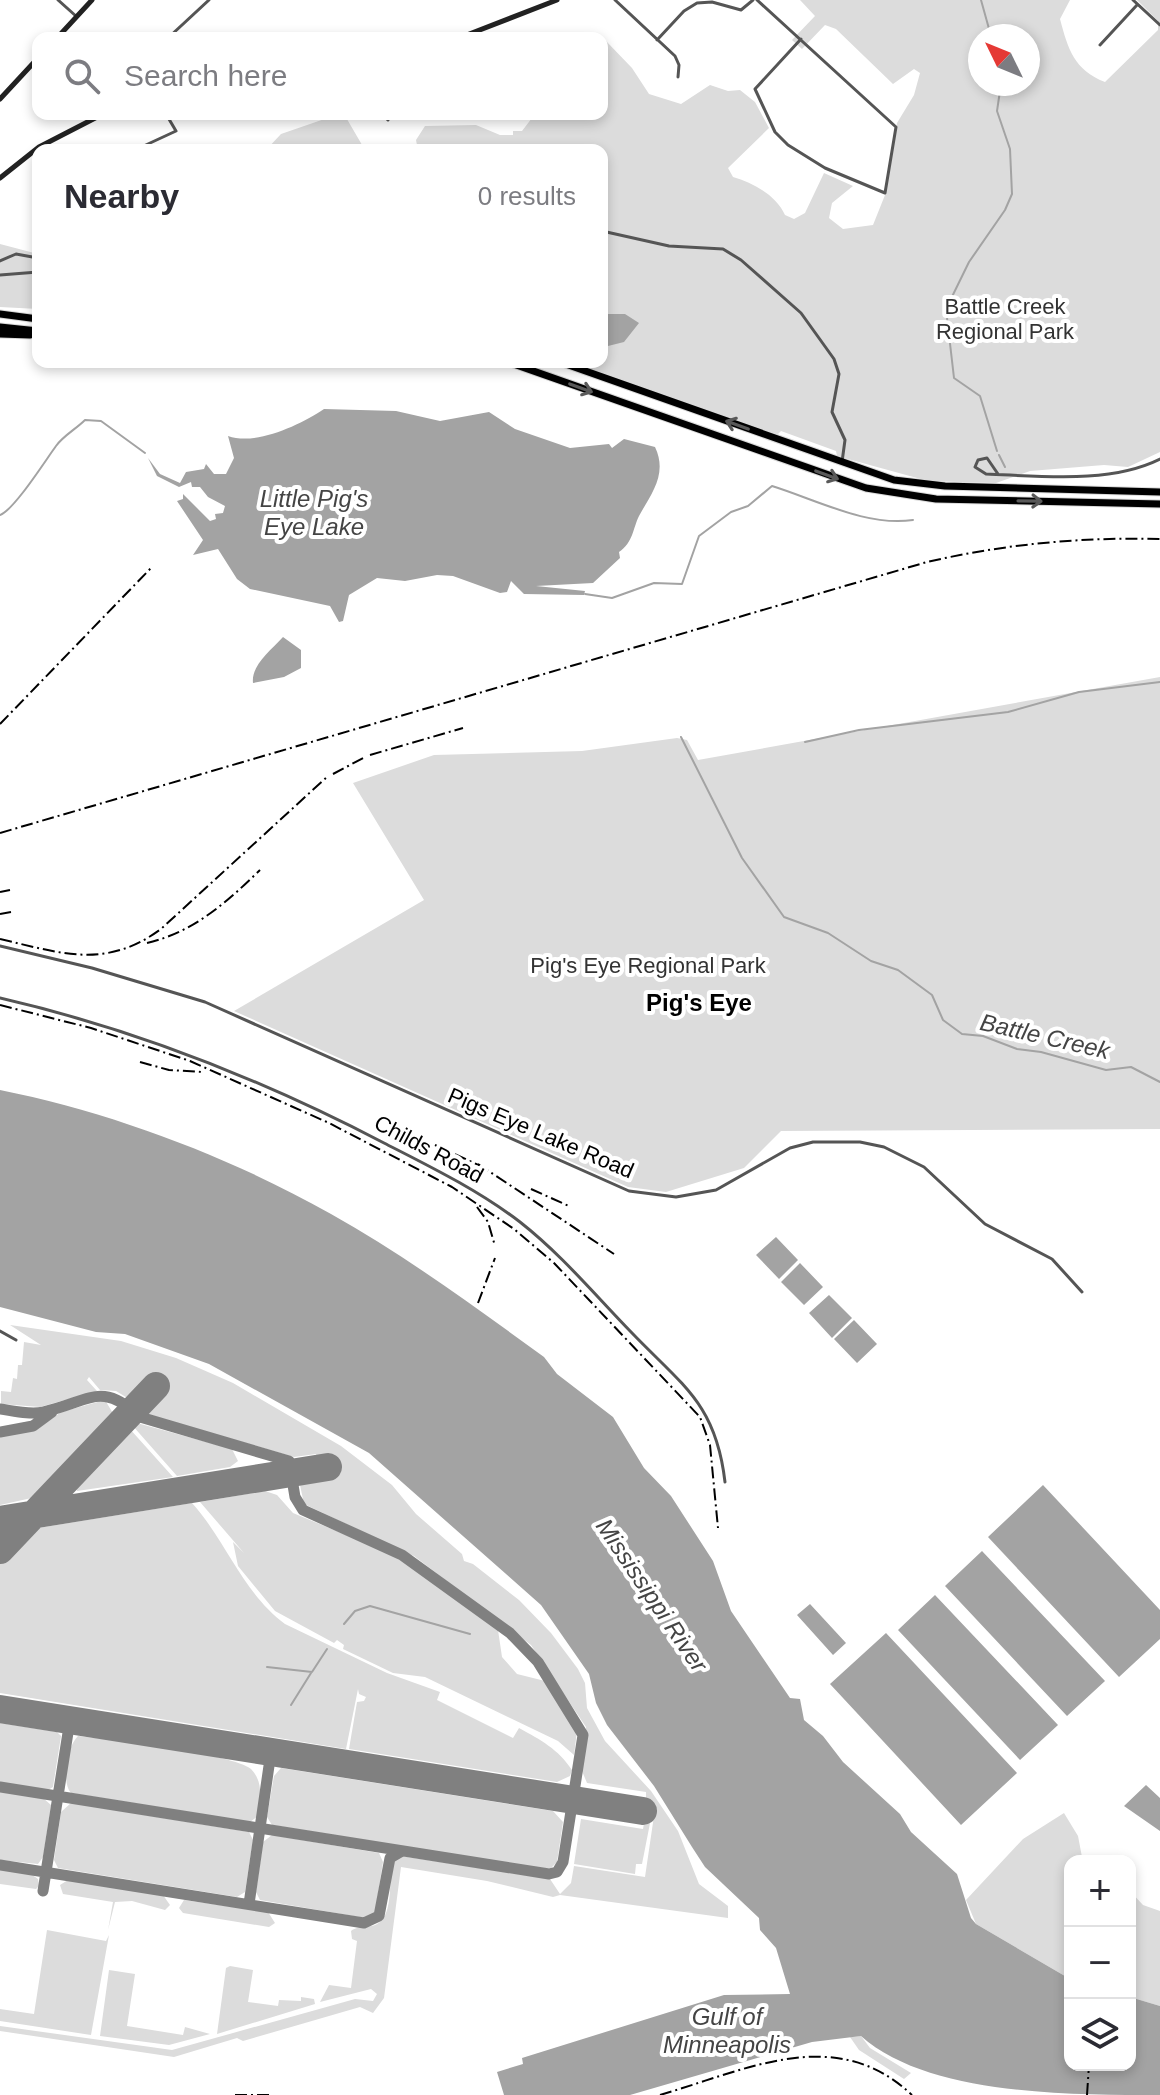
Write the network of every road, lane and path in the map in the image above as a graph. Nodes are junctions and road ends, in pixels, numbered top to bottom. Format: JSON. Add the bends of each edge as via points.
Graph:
{"nodes":[{"id":1,"x":58,"y":0,"type":"edge"},
{"id":2,"x":92,"y":0,"type":"edge"},
{"id":3,"x":209,"y":0,"type":"edge"},
{"id":4,"x":557,"y":0,"type":"edge"},
{"id":5,"x":615,"y":0,"type":"edge"},
{"id":6,"x":755,"y":0,"type":"edge"},
{"id":7,"x":1133,"y":0,"type":"edge"},
{"id":8,"x":1137,"y":5,"type":"junction"},
{"id":9,"x":77,"y":17,"type":"junction"},
{"id":10,"x":1160,"y":25,"type":"edge"},
{"id":11,"x":63,"y":32,"type":"edge"},
{"id":12,"x":174,"y":32,"type":"edge"},
{"id":13,"x":484,"y":32,"type":"edge"},
{"id":14,"x":801,"y":39,"type":"junction"},
{"id":15,"x":657,"y":40,"type":"junction"},
{"id":16,"x":1100,"y":45,"type":"dead end"},
{"id":17,"x":32,"y":64,"type":"edge"},
{"id":18,"x":678,"y":77,"type":"dead end"},
{"id":19,"x":0,"y":99,"type":"edge"},
{"id":20,"x":92,"y":120,"type":"edge"},
{"id":21,"x":170,"y":120,"type":"edge"},
{"id":22,"x":47,"y":144,"type":"edge"},
{"id":23,"x":148,"y":144,"type":"edge"},
{"id":24,"x":32,"y":154,"type":"edge"},
{"id":25,"x":0,"y":178,"type":"edge"},
{"id":26,"x":608,"y":232,"type":"edge"},
{"id":27,"x":32,"y":257,"type":"edge"},
{"id":28,"x":0,"y":261,"type":"edge"},
{"id":29,"x":32,"y":272,"type":"edge"},
{"id":30,"x":0,"y":275,"type":"edge"},
{"id":31,"x":0,"y":314,"type":"edge"},
{"id":32,"x":32,"y":318,"type":"edge"},
{"id":33,"x":0,"y":327,"type":"edge"},
{"id":34,"x":32,"y":331,"type":"edge"},
{"id":35,"x":32,"y":332,"type":"edge"},
{"id":36,"x":0,"y":334,"type":"edge"},
{"id":37,"x":525,"y":368,"type":"edge"},
{"id":38,"x":577,"y":368,"type":"edge"},
{"id":39,"x":1160,"y":459,"type":"edge"},
{"id":40,"x":842,"y":463,"type":"junction"},
{"id":41,"x":998,"y":474,"type":"junction"},
{"id":42,"x":1160,"y":492,"type":"edge"},
{"id":43,"x":1160,"y":504,"type":"edge"},
{"id":44,"x":0,"y":946,"type":"edge"},
{"id":45,"x":0,"y":998,"type":"edge"},
{"id":46,"x":1082,"y":1292,"type":"dead end"},
{"id":47,"x":0,"y":1331,"type":"edge"},
{"id":48,"x":16,"y":1340,"type":"dead end"},
{"id":49,"x":725,"y":1482,"type":"dead end"}],
"edges":[{"from":1,"to":9,"type":"street"},
{"from":2,"to":9,"type":"street"},
{"from":3,"to":12,"type":"street"},
{"from":4,"to":13,"type":"street"},
{"from":5,"to":15,"type":"street"},
{"from":6,"to":14,"type":"street"},
{"from":6,"to":15,"type":"street","via":[[741,10],[697,3]]},
{"from":7,"to":8,"type":"street"},
{"from":8,"to":10,"type":"street"},
{"from":8,"to":16,"type":"street"},
{"from":9,"to":11,"type":"street"},
{"from":14,"to":14,"type":"street","via":[[755,89],[775,132],[825,168],[885,193],[896,127]]},
{"from":15,"to":18,"type":"street","via":[[678,60]]},
{"from":17,"to":19,"type":"street"},
{"from":20,"to":22,"type":"street"},
{"from":21,"to":23,"type":"street","via":[[176,131]]},
{"from":24,"to":25,"type":"street"},
{"from":26,"to":40,"type":"street","via":[[669,246],[723,249],[801,313],[839,374],[832,412],[845,440]]},
{"from":27,"to":28,"type":"street","via":[[16,254]]},
{"from":29,"to":30,"type":"street"},
{"from":31,"to":32,"type":"highway"},
{"from":33,"to":34,"type":"highway"},
{"from":35,"to":36,"type":"highway"},
{"from":37,"to":43,"type":"highway","one_way":true,"via":[[841,480],[936,499]]},
{"from":40,"to":38,"type":"highway","one_way":true},
{"from":39,"to":41,"type":"street","via":[[1121,471]]},
{"from":40,"to":42,"type":"highway","via":[[894,480],[945,486]]},
{"from":41,"to":41,"type":"street","via":[[987,458],[978,460],[977,471]]},
{"from":44,"to":46,"type":"street","name":"Pigs Eye Lake Road","via":[[205,1002],[629,1191],[676,1197],[716,1190],[790,1148],[813,1142],[884,1147],[924,1167],[985,1224],[1052,1259]]},
{"from":45,"to":49,"type":"street","name":"Childs Road","via":[[126,1031],[262,1084],[437,1170],[498,1207],[573,1269],[698,1402],[716,1430]]},
{"from":47,"to":48,"type":"street"}]}
